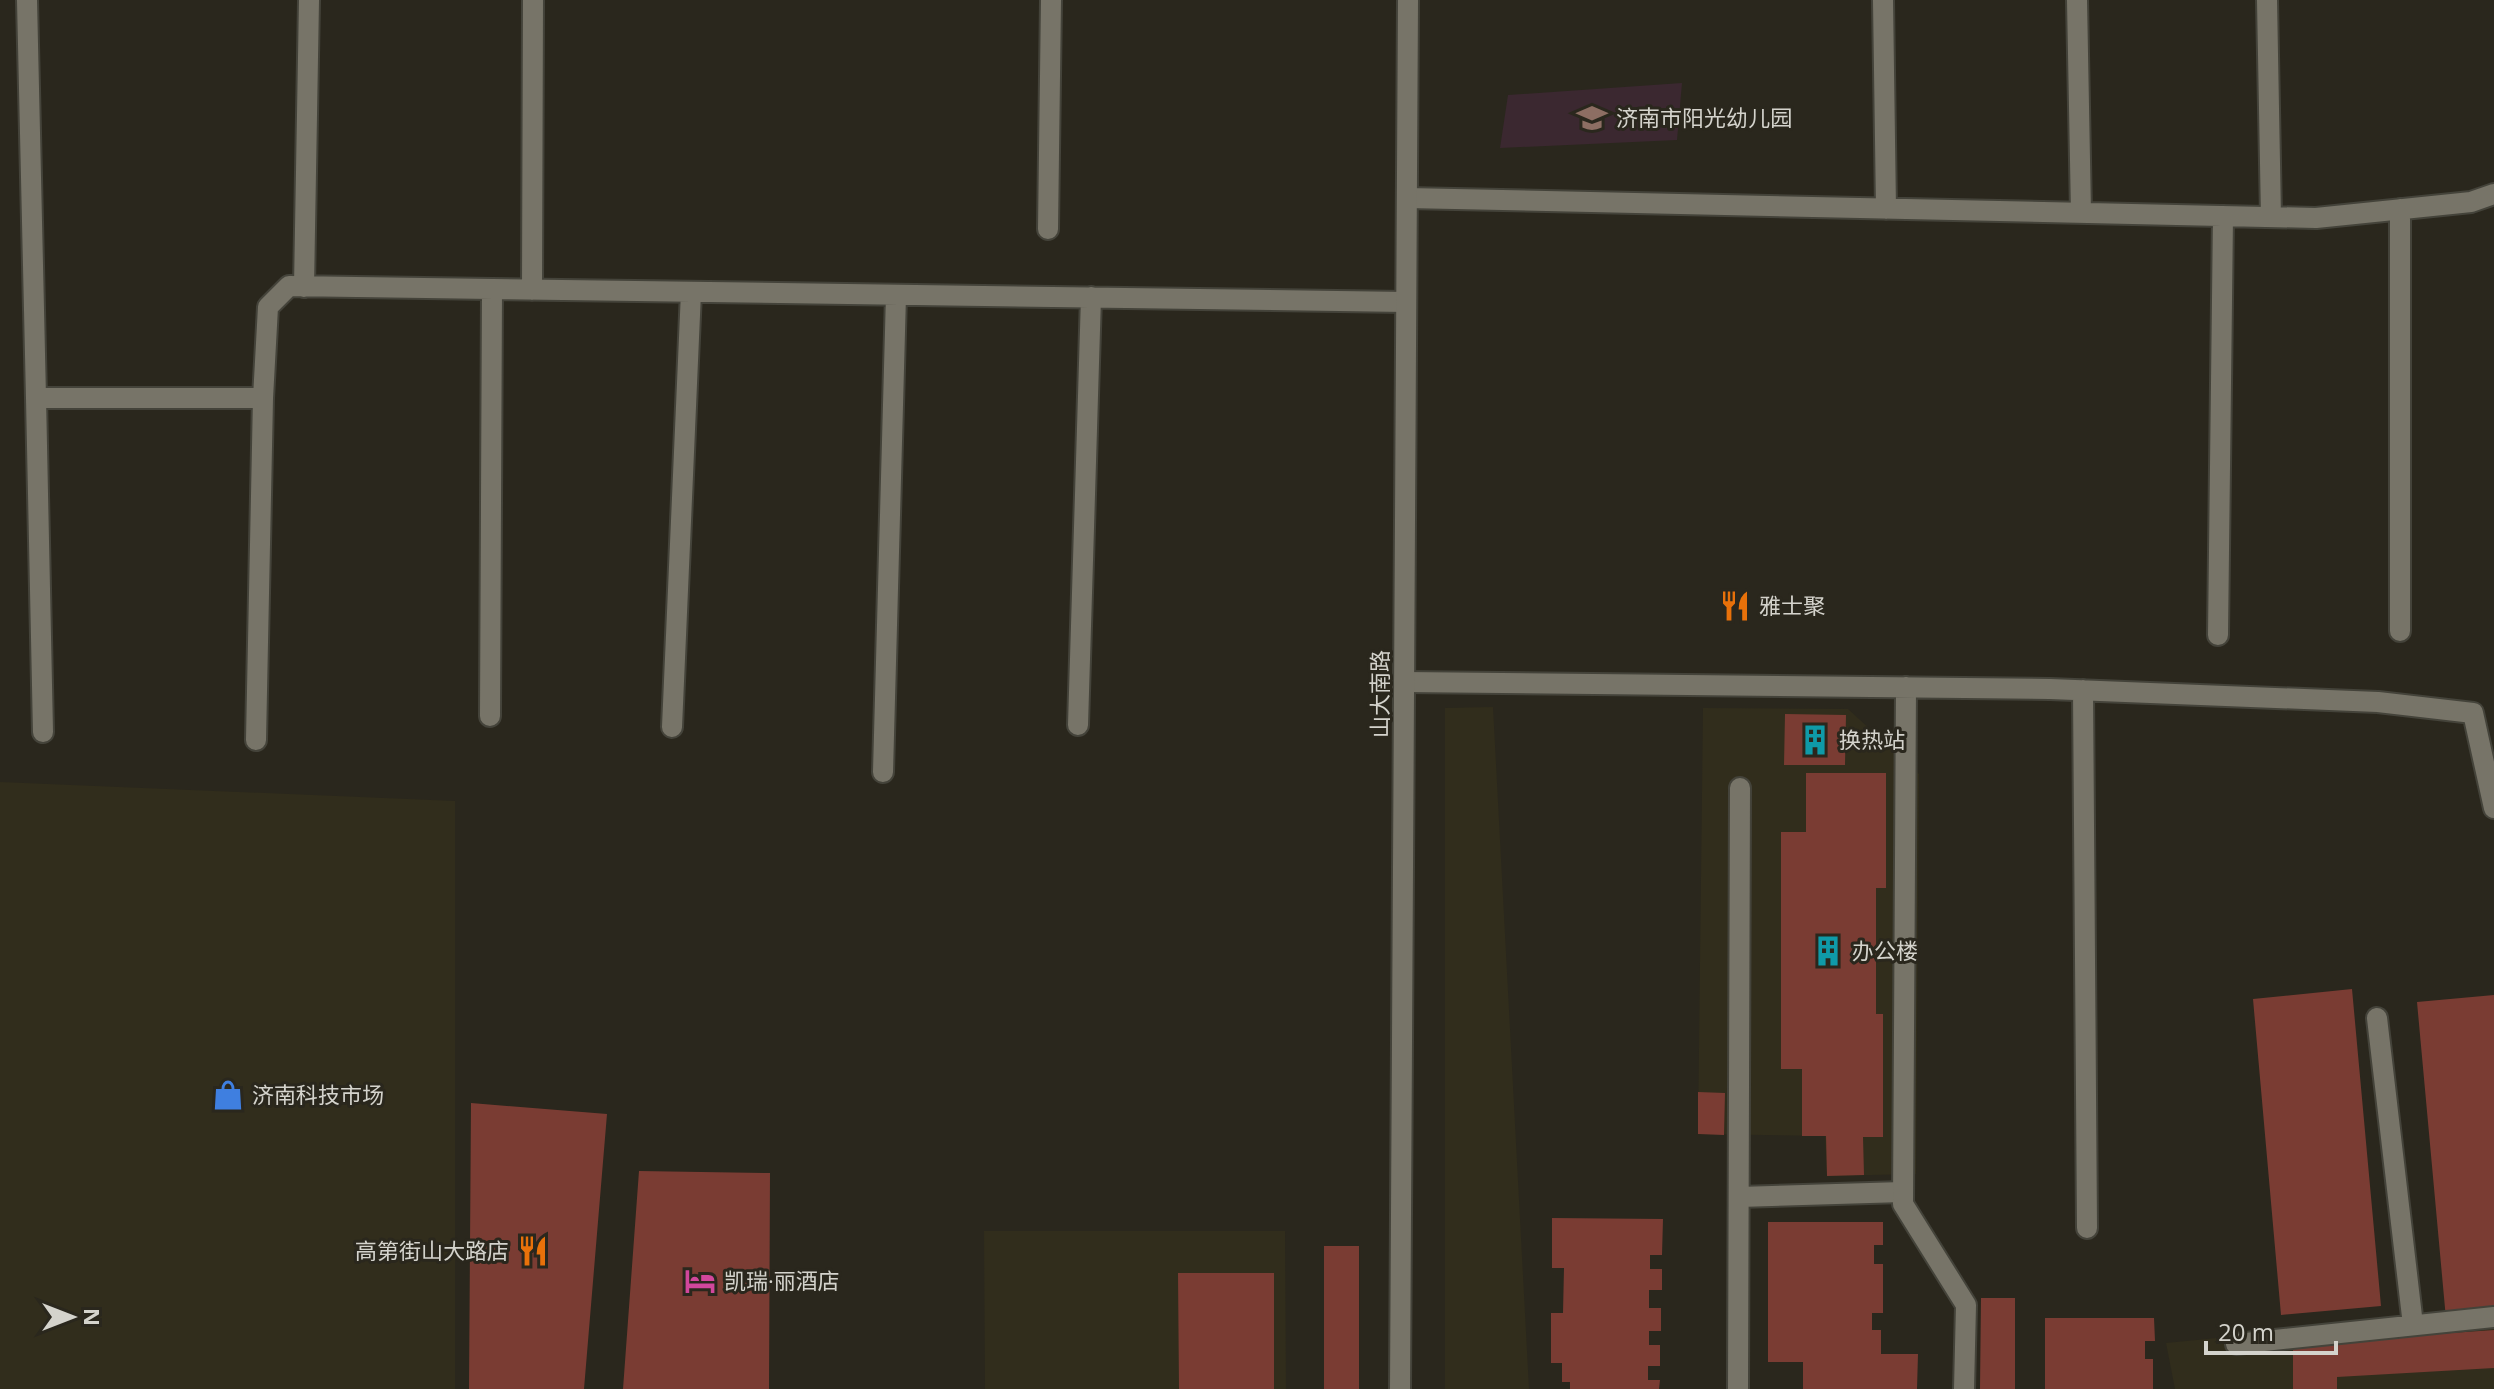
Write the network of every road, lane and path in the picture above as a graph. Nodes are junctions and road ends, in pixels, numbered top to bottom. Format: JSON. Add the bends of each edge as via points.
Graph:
{"nodes":[{"id":1,"x":27,"y":0,"type":"edge"},
{"id":2,"x":309,"y":0,"type":"edge"},
{"id":3,"x":533,"y":0,"type":"edge"},
{"id":4,"x":1051,"y":0,"type":"edge"},
{"id":5,"x":1408,"y":0,"type":"edge"},
{"id":6,"x":1883,"y":0,"type":"edge"},
{"id":7,"x":2077,"y":0,"type":"edge"},
{"id":8,"x":2267,"y":0,"type":"edge"},
{"id":9,"x":2494,"y":194,"type":"edge"},
{"id":10,"x":1407,"y":198,"type":"junction"},
{"id":11,"x":1886,"y":209,"type":"junction"},
{"id":12,"x":2400,"y":209,"type":"junction"},
{"id":13,"x":2081,"y":213,"type":"junction"},
{"id":14,"x":2223,"y":216,"type":"junction"},
{"id":15,"x":2271,"y":217,"type":"junction"},
{"id":16,"x":1048,"y":229,"type":"dead end"},
{"id":17,"x":304,"y":287,"type":"junction"},
{"id":18,"x":492,"y":289,"type":"junction"},
{"id":19,"x":532,"y":290,"type":"junction"},
{"id":20,"x":691,"y":292,"type":"junction"},
{"id":21,"x":896,"y":295,"type":"junction"},
{"id":22,"x":1091,"y":297,"type":"junction"},
{"id":23,"x":1406,"y":302,"type":"junction"},
{"id":24,"x":36,"y":398,"type":"junction"},
{"id":25,"x":263,"y":398,"type":"junction"},
{"id":26,"x":2400,"y":631,"type":"dead end"},
{"id":27,"x":2218,"y":635,"type":"dead end"},
{"id":28,"x":1404,"y":682,"type":"junction"},
{"id":29,"x":1906,"y":687,"type":"junction"},
{"id":30,"x":2083,"y":690,"type":"junction"},
{"id":31,"x":490,"y":716,"type":"dead end"},
{"id":32,"x":1078,"y":725,"type":"dead end"},
{"id":33,"x":672,"y":727,"type":"dead end"},
{"id":34,"x":43,"y":732,"type":"dead end"},
{"id":35,"x":256,"y":740,"type":"dead end"},
{"id":36,"x":883,"y":772,"type":"dead end"},
{"id":37,"x":1740,"y":788,"type":"dead end"},
{"id":38,"x":2494,"y":808,"type":"edge"},
{"id":39,"x":2377,"y":1018,"type":"dead end"},
{"id":40,"x":1903,"y":1192,"type":"junction"},
{"id":41,"x":1739,"y":1197,"type":"junction"},
{"id":42,"x":2087,"y":1228,"type":"dead end"},
{"id":43,"x":2494,"y":1317,"type":"edge"},
{"id":44,"x":2413,"y":1325,"type":"junction"},
{"id":45,"x":2236,"y":1344,"type":"dead end"},
{"id":46,"x":1400,"y":1389,"type":"edge"},
{"id":47,"x":1738,"y":1389,"type":"edge"},
{"id":48,"x":1964,"y":1389,"type":"edge"}],
"edges":[{"from":1,"to":24,"type":"street"},
{"from":2,"to":17,"type":"street"},
{"from":3,"to":19,"type":"street"},
{"from":4,"to":16,"type":"street"},
{"from":5,"to":10,"type":"street","name":"山大南路"},
{"from":6,"to":11,"type":"street"},
{"from":7,"to":13,"type":"street"},
{"from":8,"to":15,"type":"street"},
{"from":9,"to":12,"type":"street","via":[[2471,202]]},
{"from":10,"to":11,"type":"street"},
{"from":10,"to":23,"type":"street","name":"山大南路"},
{"from":11,"to":13,"type":"street"},
{"from":12,"to":15,"type":"street"},
{"from":12,"to":26,"type":"street"},
{"from":13,"to":14,"type":"street"},
{"from":14,"to":15,"type":"street"},
{"from":14,"to":27,"type":"street"},
{"from":17,"to":18,"type":"street"},
{"from":17,"to":25,"type":"street","via":[[289,286],[268,307]]},
{"from":18,"to":19,"type":"street"},
{"from":18,"to":31,"type":"street"},
{"from":19,"to":20,"type":"street"},
{"from":20,"to":21,"type":"street"},
{"from":20,"to":33,"type":"street"},
{"from":21,"to":22,"type":"street"},
{"from":21,"to":36,"type":"street"},
{"from":22,"to":23,"type":"street"},
{"from":22,"to":32,"type":"street"},
{"from":23,"to":28,"type":"street","name":"山大南路"},
{"from":24,"to":25,"type":"street"},
{"from":24,"to":34,"type":"street"},
{"from":25,"to":35,"type":"street"},
{"from":28,"to":29,"type":"street"},
{"from":28,"to":46,"type":"street","name":"山大南路"},
{"from":29,"to":30,"type":"street"},
{"from":29,"to":40,"type":"street"},
{"from":30,"to":38,"type":"street","via":[[2378,702],[2473,713]]},
{"from":30,"to":42,"type":"street"},
{"from":37,"to":41,"type":"street"},
{"from":39,"to":44,"type":"street"},
{"from":40,"to":41,"type":"street"},
{"from":40,"to":48,"type":"street","via":[[1903,1204],[1966,1305]]},
{"from":41,"to":47,"type":"street"},
{"from":43,"to":44,"type":"street"},
{"from":44,"to":45,"type":"street"}]}
